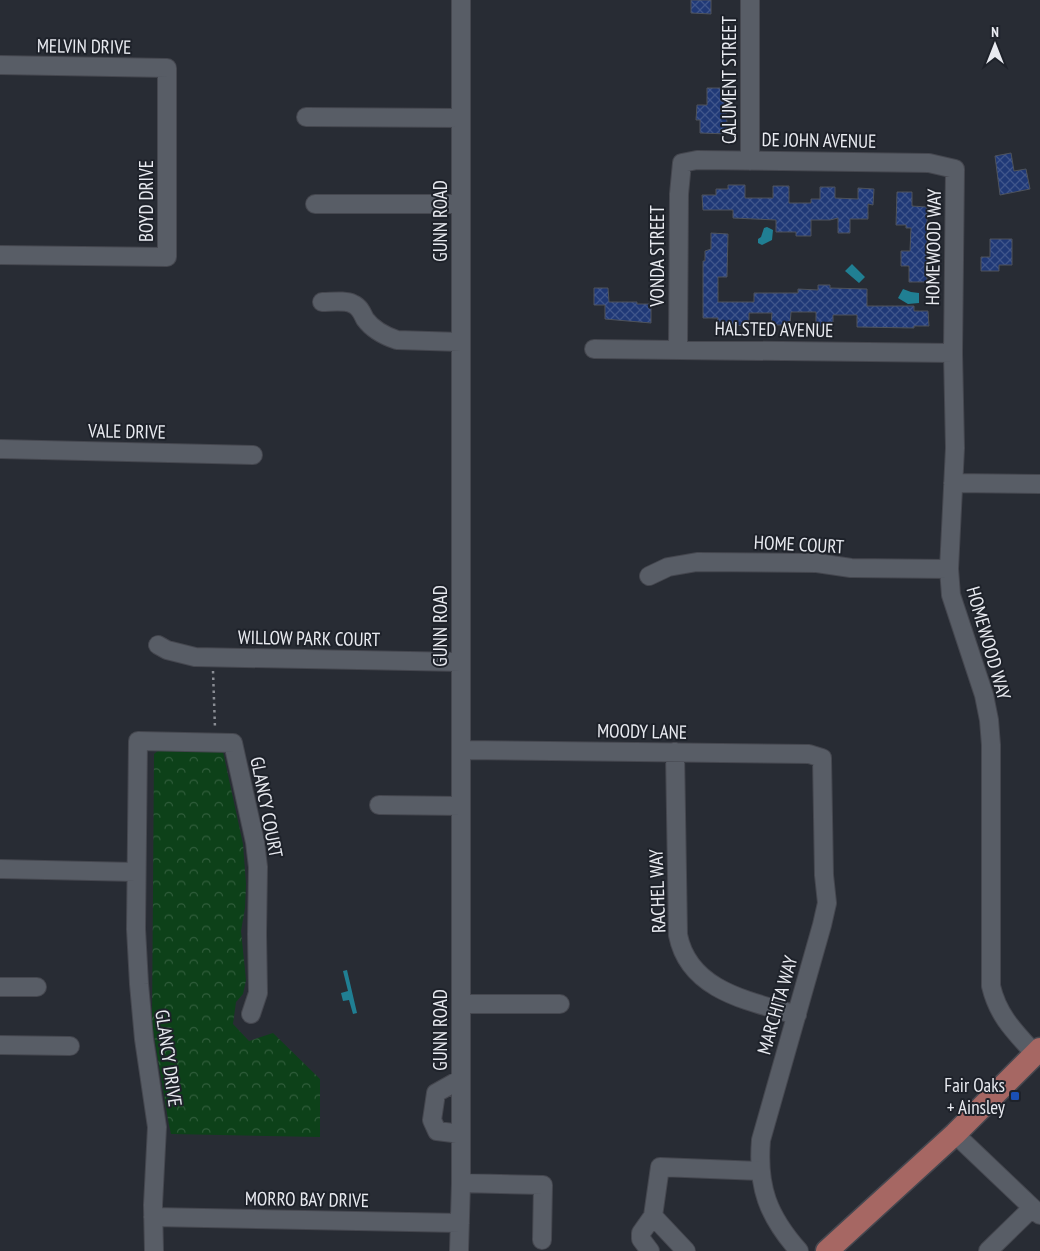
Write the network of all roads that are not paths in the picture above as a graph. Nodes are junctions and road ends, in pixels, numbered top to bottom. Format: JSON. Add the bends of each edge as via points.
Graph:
{"nodes":[{"id":1,"x":461,"y":0,"type":"edge"},
{"id":2,"x":750,"y":0,"type":"edge"},
{"id":3,"x":0,"y":65,"type":"edge"},
{"id":4,"x":167,"y":68,"type":"joint"},
{"id":5,"x":306,"y":117,"type":"dead end"},
{"id":6,"x":461,"y":118,"type":"junction"},
{"id":7,"x":750,"y":161,"type":"junction"},
{"id":8,"x":682,"y":163,"type":"joint"},
{"id":9,"x":955,"y":169,"type":"joint"},
{"id":10,"x":315,"y":204,"type":"dead end"},
{"id":11,"x":461,"y":204,"type":"junction"},
{"id":12,"x":0,"y":255,"type":"edge"},
{"id":13,"x":322,"y":302,"type":"dead end"},
{"id":14,"x":461,"y":342,"type":"junction"},
{"id":15,"x":594,"y":348,"type":"dead end"},
{"id":16,"x":678,"y":349,"type":"junction"},
{"id":17,"x":953,"y":353,"type":"junction"},
{"id":18,"x":0,"y":449,"type":"edge"},
{"id":19,"x":253,"y":455,"type":"dead end"},
{"id":20,"x":953,"y":483,"type":"junction"},
{"id":21,"x":1040,"y":484,"type":"edge"},
{"id":22,"x":949,"y":569,"type":"junction"},
{"id":23,"x":650,"y":576,"type":"dead end"},
{"id":24,"x":158,"y":645,"type":"dead end"},
{"id":25,"x":461,"y":662,"type":"junction"},
{"id":26,"x":462,"y":750,"type":"junction"},
{"id":27,"x":675,"y":752,"type":"junction"},
{"id":28,"x":822,"y":758,"type":"joint"},
{"id":29,"x":378,"y":805,"type":"dead end"},
{"id":30,"x":462,"y":806,"type":"junction"},
{"id":31,"x":0,"y":869,"type":"edge"},
{"id":32,"x":136,"y":872,"type":"junction"},
{"id":33,"x":0,"y":986,"type":"edge"},
{"id":34,"x":37,"y":987,"type":"dead end"},
{"id":35,"x":462,"y":1004,"type":"junction"},
{"id":36,"x":560,"y":1004,"type":"dead end"},
{"id":37,"x":251,"y":1014,"type":"dead end"},
{"id":38,"x":797,"y":1015,"type":"junction"},
{"id":39,"x":0,"y":1045,"type":"edge"},
{"id":40,"x":70,"y":1046,"type":"dead end"},
{"id":41,"x":1038,"y":1051,"type":"edge"},
{"id":42,"x":461,"y":1078,"type":"junction"},
{"id":43,"x":461,"y":1134,"type":"junction"},
{"id":44,"x":955,"y":1134,"type":"junction"},
{"id":45,"x":760,"y":1171,"type":"junction"},
{"id":46,"x":461,"y":1183,"type":"junction"},
{"id":47,"x":1036,"y":1212,"type":"edge"},
{"id":48,"x":653,"y":1216,"type":"junction"},
{"id":49,"x":153,"y":1217,"type":"junction"},
{"id":50,"x":460,"y":1223,"type":"junction"},
{"id":51,"x":542,"y":1240,"type":"dead end"},
{"id":52,"x":154,"y":1251,"type":"edge"},
{"id":53,"x":459,"y":1251,"type":"edge"},
{"id":54,"x":650,"y":1251,"type":"edge"},
{"id":55,"x":686,"y":1251,"type":"edge"},
{"id":56,"x":799,"y":1251,"type":"edge"},
{"id":57,"x":827,"y":1251,"type":"edge"},
{"id":58,"x":988,"y":1251,"type":"edge"}],
"edges":[{"from":1,"to":6,"type":"street","name":"GUNN ROAD"},
{"from":2,"to":7,"type":"street","name":"CALUMENT STREET"},
{"from":3,"to":4,"type":"street","name":"MELVIN DRIVE"},
{"from":4,"to":12,"type":"street","name":"BOYD DRIVE","via":[[167,257]]},
{"from":5,"to":6,"type":"street"},
{"from":6,"to":11,"type":"street","name":"GUNN ROAD"},
{"from":7,"to":8,"type":"street","name":"DE JOHN AVENUE","via":[[697,160]]},
{"from":7,"to":9,"type":"street","name":"DE JOHN AVENUE","via":[[929,163]]},
{"from":8,"to":16,"type":"street","name":"VONDA STREET"},
{"from":9,"to":17,"type":"street","name":"HOMEWOOD WAY"},
{"from":10,"to":11,"type":"street"},
{"from":11,"to":14,"type":"street","name":"GUNN ROAD"},
{"from":13,"to":14,"type":"street","via":[[355,304],[371,326],[397,340]]},
{"from":14,"to":25,"type":"street","name":"GUNN ROAD"},
{"from":15,"to":16,"type":"street","name":"HALSTED AVENUE"},
{"from":16,"to":17,"type":"street","name":"HALSTED AVENUE"},
{"from":17,"to":20,"type":"street","name":"HOMEWOOD WAY"},
{"from":18,"to":19,"type":"street","name":"VALE DRIVE"},
{"from":20,"to":21,"type":"street"},
{"from":20,"to":22,"type":"street","name":"HOMEWOOD WAY"},
{"from":22,"to":23,"type":"street","name":"HOME COURT","via":[[697,562],[668,567]]},
{"from":22,"to":41,"type":"street","name":"HOMEWOOD WAY","via":[[951,595],[984,695],[992,745],[991,986],[1007,1023]]},
{"from":24,"to":25,"type":"street","name":"WILLOW PARK COURT","via":[[185,656]]},
{"from":25,"to":26,"type":"street","name":"GUNN ROAD"},
{"from":26,"to":27,"type":"street","name":"MOODY LANE"},
{"from":26,"to":30,"type":"street","name":"GUNN ROAD"},
{"from":27,"to":28,"type":"street","name":"MOODY LANE","via":[[809,754]]},
{"from":27,"to":38,"type":"street","name":"RACHEL WAY","via":[[678,935],[683,952],[691,968],[712,985],[758,1004]]},
{"from":28,"to":38,"type":"street","name":"MARCHITA WAY","via":[[827,903]]},
{"from":29,"to":30,"type":"street"},
{"from":30,"to":35,"type":"street","name":"GUNN ROAD"},
{"from":31,"to":32,"type":"street"},
{"from":32,"to":37,"type":"street","name":"GLANCY COURT","via":[[138,742],[233,743],[258,867],[258,993]]},
{"from":32,"to":49,"type":"street","name":"GLANCY DRIVE","via":[[138,984],[157,1127]]},
{"from":33,"to":34,"type":"street"},
{"from":35,"to":36,"type":"street"},
{"from":35,"to":42,"type":"street","name":"GUNN ROAD"},
{"from":38,"to":45,"type":"street","name":"MARCHITA WAY","via":[[761,1140]]},
{"from":39,"to":40,"type":"street"},
{"from":41,"to":44,"type":"main road"},
{"from":42,"to":43,"type":"street","name":"GUNN ROAD"},
{"from":42,"to":43,"type":"street","via":[[436,1092],[432,1120],[437,1131]]},
{"from":43,"to":46,"type":"street","name":"GUNN ROAD"},
{"from":44,"to":47,"type":"street"},
{"from":44,"to":57,"type":"main road"},
{"from":45,"to":48,"type":"street","via":[[660,1167]]},
{"from":45,"to":56,"type":"street","name":"MARCHITA WAY","via":[[762,1190],[774,1219]]},
{"from":46,"to":50,"type":"street","name":"GUNN ROAD"},
{"from":46,"to":51,"type":"street","via":[[543,1185]]},
{"from":47,"to":58,"type":"street"},
{"from":48,"to":54,"type":"street","via":[[640,1233]]},
{"from":48,"to":55,"type":"street"},
{"from":49,"to":50,"type":"street","name":"MORRO BAY DRIVE"},
{"from":49,"to":52,"type":"street","name":"GLANCY DRIVE"},
{"from":50,"to":53,"type":"street","name":"GUNN ROAD"}]}
